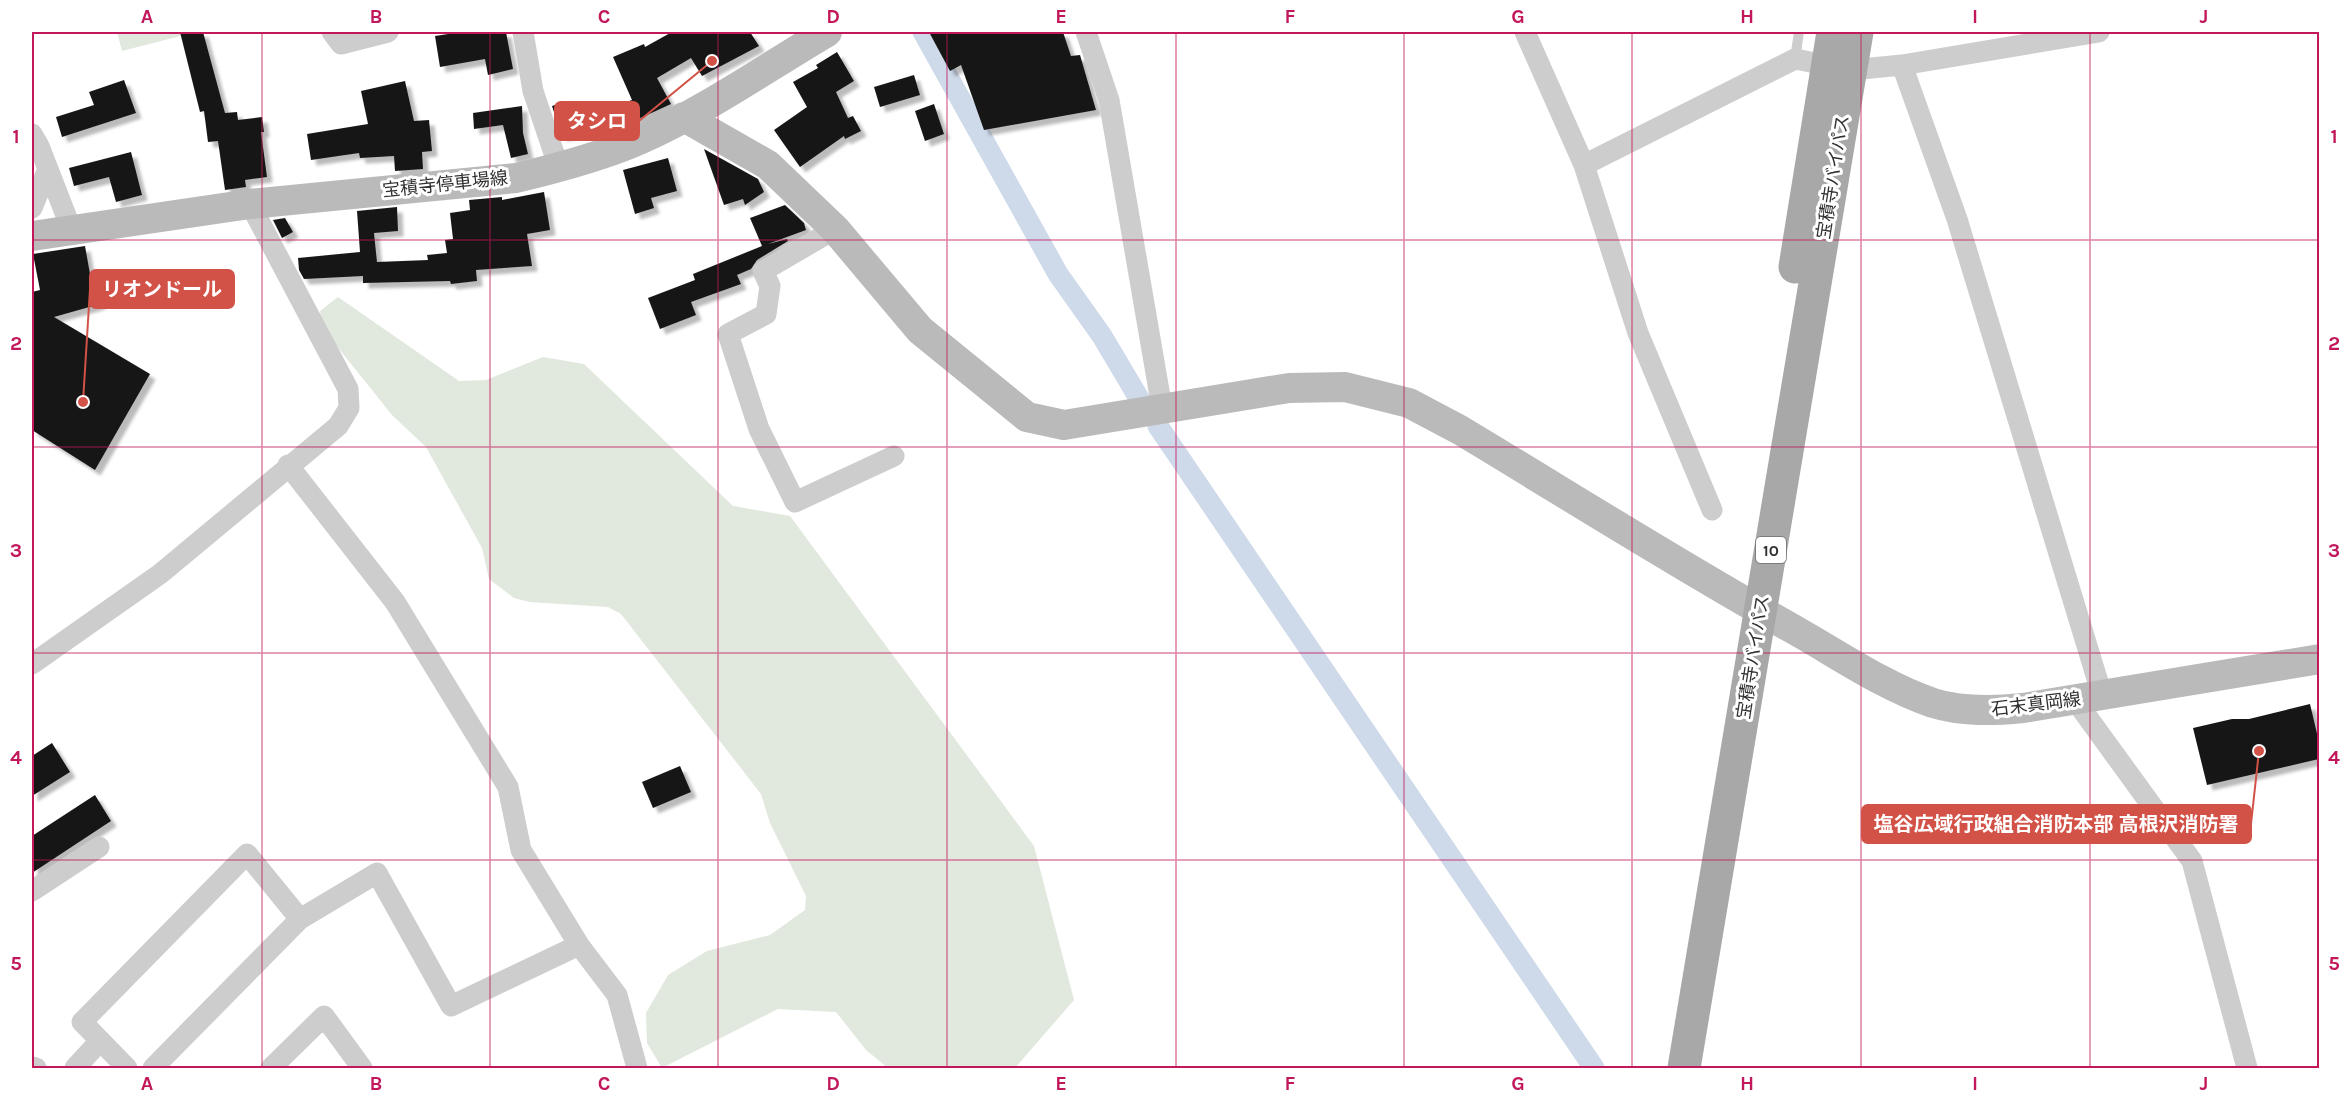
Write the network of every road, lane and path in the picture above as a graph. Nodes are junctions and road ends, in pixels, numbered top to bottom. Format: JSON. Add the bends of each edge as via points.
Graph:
{"nodes":[{"id":1,"x":332,"y":32,"type":"edge"},
{"id":2,"x":388,"y":32,"type":"edge"},
{"id":3,"x":524,"y":32,"type":"edge"},
{"id":4,"x":827,"y":32,"type":"edge"},
{"id":5,"x":1086,"y":32,"type":"edge"},
{"id":6,"x":1525,"y":32,"type":"edge"},
{"id":7,"x":1799,"y":32,"type":"edge"},
{"id":8,"x":1833,"y":32,"type":"edge"},
{"id":9,"x":1857,"y":32,"type":"edge"},
{"id":10,"x":2099,"y":32,"type":"edge"},
{"id":11,"x":1795,"y":59,"type":"junction"},
{"id":12,"x":1902,"y":65,"type":"junction"},
{"id":13,"x":1839,"y":68,"type":"junction"},
{"id":14,"x":684,"y":117,"type":"junction"},
{"id":15,"x":32,"y":134,"type":"edge"},
{"id":16,"x":1584,"y":165,"type":"junction"},
{"id":17,"x":559,"y":168,"type":"junction"},
{"id":18,"x":48,"y":169,"type":"junction"},
{"id":19,"x":250,"y":204,"type":"junction"},
{"id":20,"x":32,"y":208,"type":"edge"},
{"id":21,"x":835,"y":229,"type":"junction"},
{"id":22,"x":72,"y":231,"type":"junction"},
{"id":23,"x":32,"y":236,"type":"edge"},
{"id":24,"x":1162,"y":408,"type":"junction"},
{"id":25,"x":894,"y":456,"type":"dead end"},
{"id":26,"x":288,"y":465,"type":"junction"},
{"id":27,"x":1712,"y":510,"type":"dead end"},
{"id":28,"x":1750,"y":605,"type":"junction"},
{"id":29,"x":2319,"y":659,"type":"edge"},
{"id":30,"x":32,"y":664,"type":"edge"},
{"id":31,"x":2089,"y":698,"type":"junction"},
{"id":32,"x":99,"y":847,"type":"dead end"},
{"id":33,"x":32,"y":891,"type":"edge"},
{"id":34,"x":300,"y":919,"type":"junction"},
{"id":35,"x":579,"y":945,"type":"junction"},
{"id":36,"x":100,"y":1041,"type":"junction"},
{"id":37,"x":32,"y":1067,"type":"edge"},
{"id":38,"x":36,"y":1068,"type":"edge"},
{"id":39,"x":75,"y":1068,"type":"edge"},
{"id":40,"x":127,"y":1068,"type":"edge"},
{"id":41,"x":153,"y":1068,"type":"edge"},
{"id":42,"x":271,"y":1068,"type":"edge"},
{"id":43,"x":362,"y":1068,"type":"edge"},
{"id":44,"x":637,"y":1068,"type":"edge"},
{"id":45,"x":1663,"y":1068,"type":"edge"},
{"id":46,"x":1684,"y":1068,"type":"edge"},
{"id":47,"x":2247,"y":1068,"type":"edge"}],
"edges":[{"from":1,"to":2,"type":"street","via":[[340,44]]},
{"from":3,"to":17,"type":"street","via":[[533,91]]},
{"from":4,"to":14,"type":"main road","name":"宝積寺停車場線"},
{"from":5,"to":24,"type":"street","via":[[1109,100]]},
{"from":6,"to":16,"type":"street"},
{"from":7,"to":11,"type":"lane"},
{"from":8,"to":13,"type":"main road","name":"宝積寺バイパス","number":"10"},
{"from":9,"to":13,"type":"main road","name":"宝積寺バイパス","number":"10"},
{"from":10,"to":12,"type":"street"},
{"from":11,"to":13,"type":"street"},
{"from":11,"to":16,"type":"street"},
{"from":12,"to":13,"type":"street"},
{"from":12,"to":31,"type":"street","via":[[1957,219]]},
{"from":13,"to":28,"type":"main road","name":"宝積寺バイパス","number":"10"},
{"from":14,"to":17,"type":"main road","name":"宝積寺停車場線","via":[[640,140]]},
{"from":14,"to":21,"type":"main road","name":"石末真岡線","via":[[768,165]]},
{"from":15,"to":18,"type":"street"},
{"from":16,"to":27,"type":"street","via":[[1638,333]]},
{"from":17,"to":19,"type":"main road","name":"宝積寺停車場線","via":[[516,178]]},
{"from":18,"to":20,"type":"street"},
{"from":18,"to":22,"type":"street"},
{"from":19,"to":22,"type":"main road","name":"宝積寺停車場線"},
{"from":19,"to":26,"type":"street","via":[[348,389],[349,408],[338,426]]},
{"from":21,"to":24,"type":"main road","name":"石末真岡線","via":[[920,330],[1027,417],[1064,425]]},
{"from":21,"to":25,"type":"street","via":[[762,271],[770,286],[766,314],[728,334],[759,429],[795,502]]},
{"from":22,"to":23,"type":"main road","name":"宝積寺停車場線"},
{"from":24,"to":28,"type":"main road","name":"石末真岡線","via":[[1289,388],[1345,387],[1409,403]]},
{"from":26,"to":30,"type":"street","via":[[160,574]]},
{"from":26,"to":35,"type":"street","via":[[395,602],[508,787],[521,850]]},
{"from":28,"to":31,"type":"main road","name":"石末真岡線","via":[[1890,683],[1953,708],[1997,711]]},
{"from":28,"to":45,"type":"main road","name":"宝積寺バイパス","number":"10"},
{"from":28,"to":46,"type":"main road","name":"宝積寺バイパス","number":"10"},
{"from":29,"to":31,"type":"main road","name":"石末真岡線"},
{"from":31,"to":47,"type":"street","via":[[2192,861]]},
{"from":32,"to":33,"type":"street"},
{"from":34,"to":35,"type":"street","via":[[377,873],[451,1006]]},
{"from":34,"to":36,"type":"street","via":[[247,854],[82,1022]]},
{"from":34,"to":41,"type":"street"},
{"from":35,"to":44,"type":"street","via":[[617,995]]},
{"from":36,"to":39,"type":"street"},
{"from":36,"to":40,"type":"street"},
{"from":37,"to":38,"type":"street"},
{"from":42,"to":43,"type":"street","via":[[324,1016]]}]}
